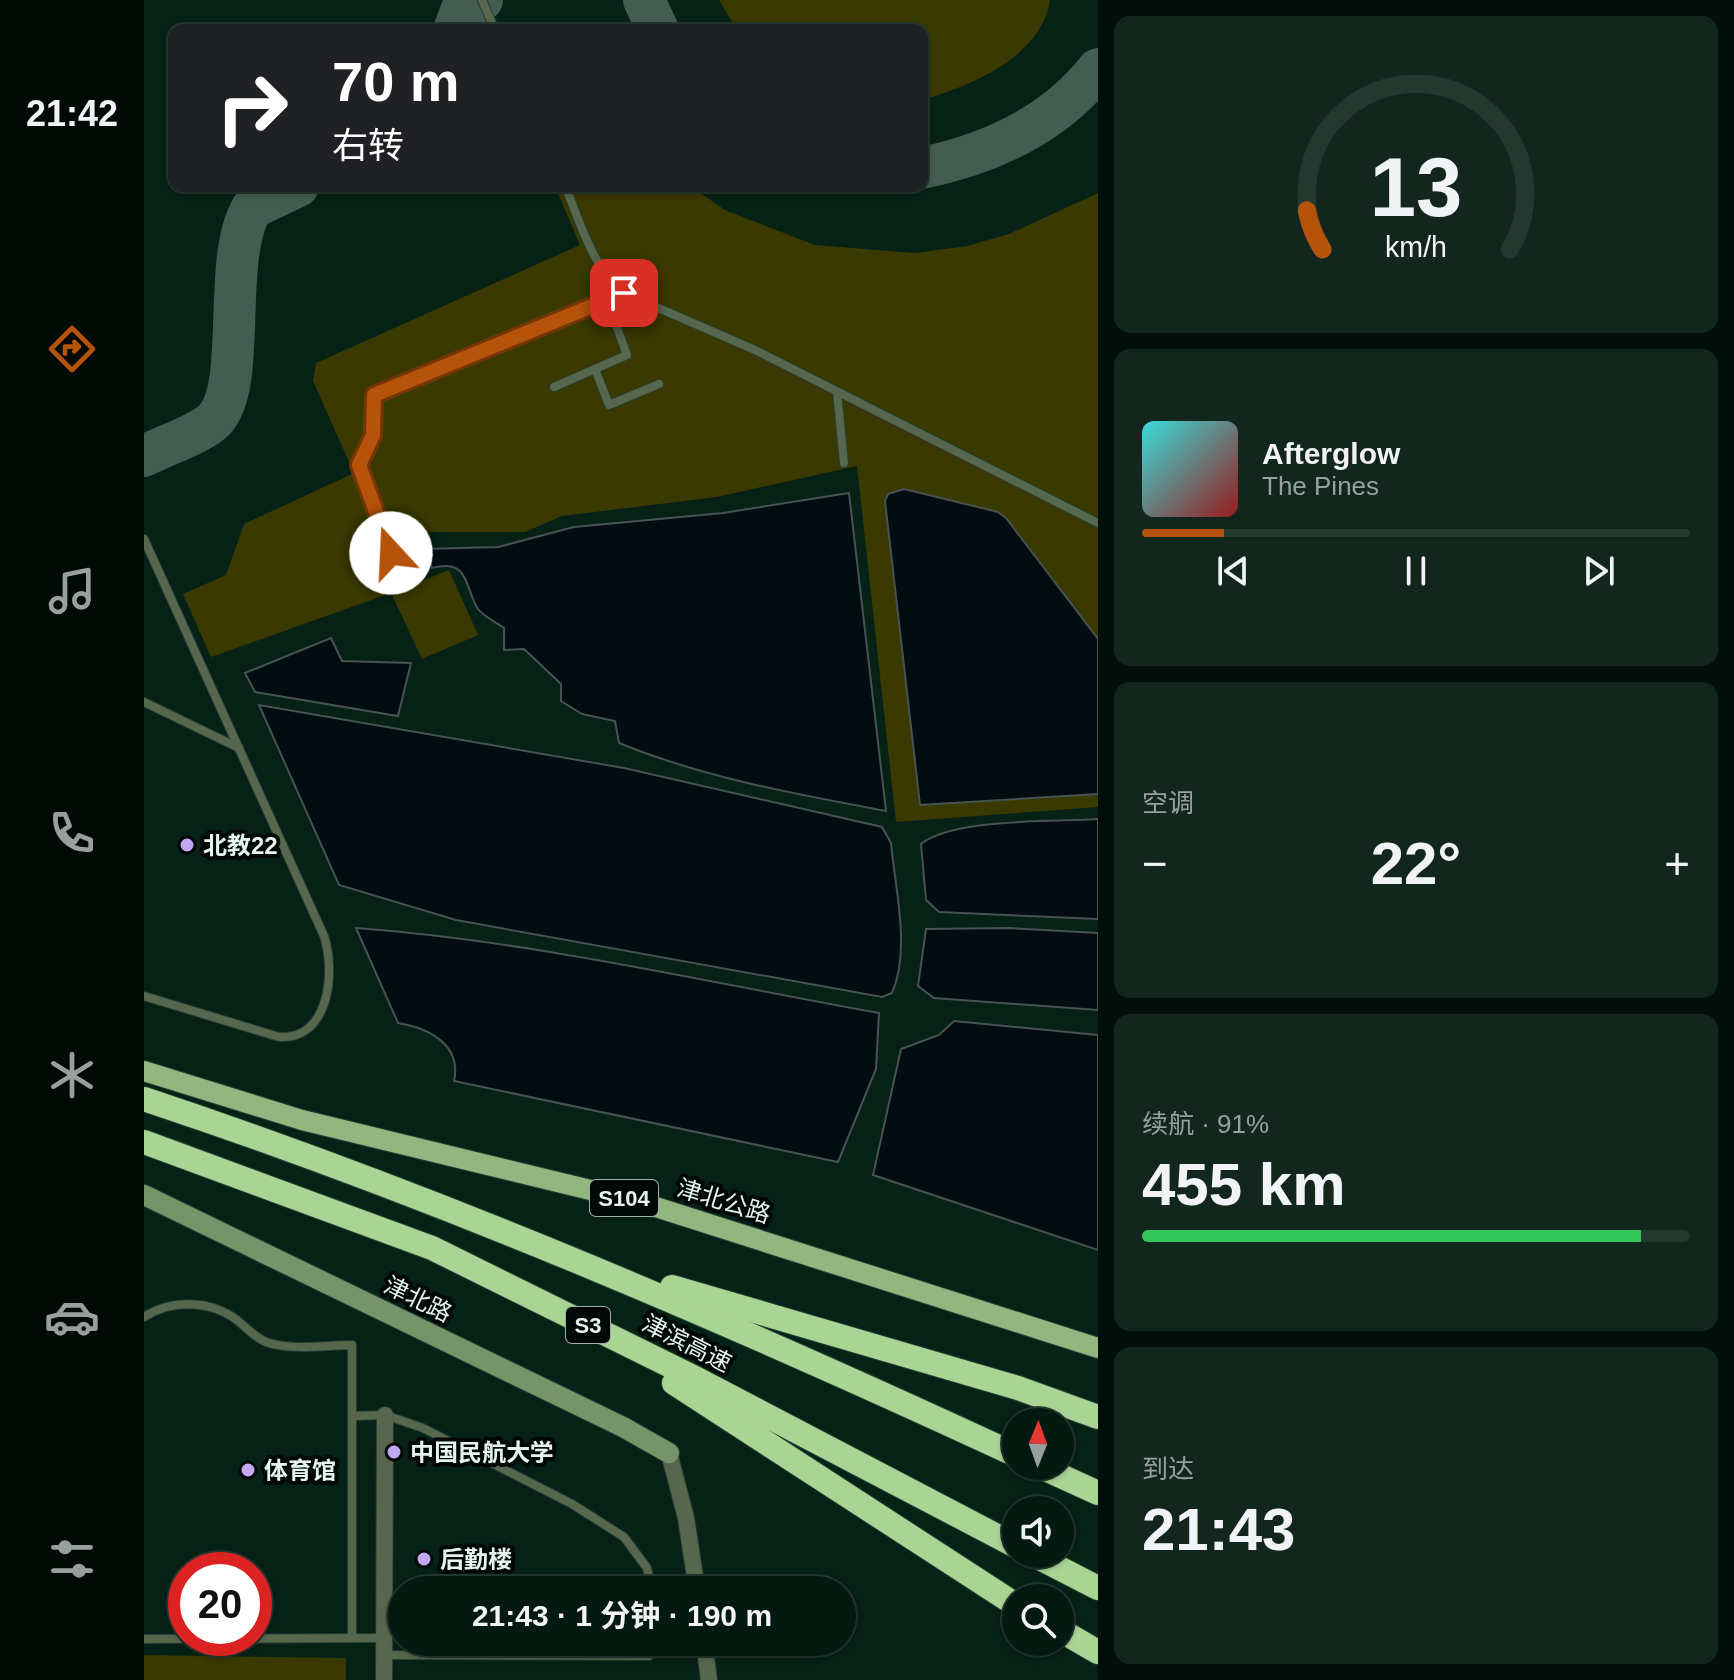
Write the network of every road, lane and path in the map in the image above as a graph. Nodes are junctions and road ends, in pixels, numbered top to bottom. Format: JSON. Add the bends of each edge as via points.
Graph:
{"nodes":[{"id":1,"x":482,"y":0,"type":"edge"},
{"id":2,"x":492,"y":24,"type":"edge"},
{"id":3,"x":568,"y":192,"type":"edge"},
{"id":4,"x":624,"y":293,"type":"junction"},
{"id":5,"x":607,"y":300,"type":"junction"},
{"id":6,"x":595,"y":369,"type":"junction"},
{"id":7,"x":659,"y":384,"type":"dead end"},
{"id":8,"x":554,"y":387,"type":"dead end"},
{"id":9,"x":837,"y":392,"type":"junction"},
{"id":10,"x":844,"y":463,"type":"dead end"},
{"id":11,"x":1098,"y":523,"type":"edge"},
{"id":12,"x":144,"y":539,"type":"edge"},
{"id":13,"x":402,"y":583,"type":"dead end"},
{"id":14,"x":144,"y":702,"type":"edge"},
{"id":15,"x":240,"y":748,"type":"junction"},
{"id":16,"x":144,"y":996,"type":"edge"},
{"id":17,"x":144,"y":1062,"type":"edge"},
{"id":18,"x":144,"y":1071,"type":"edge"},
{"id":19,"x":144,"y":1099,"type":"edge"},
{"id":20,"x":144,"y":1142,"type":"edge"},
{"id":21,"x":144,"y":1195,"type":"edge"},
{"id":22,"x":562,"y":1253,"type":"junction"},
{"id":23,"x":144,"y":1317,"type":"edge"},
{"id":24,"x":578,"y":1320,"type":"junction"},
{"id":25,"x":1098,"y":1339,"type":"edge"},
{"id":26,"x":1098,"y":1348,"type":"edge"},
{"id":27,"x":385,"y":1415,"type":"junction"},
{"id":28,"x":352,"y":1416,"type":"junction"},
{"id":29,"x":1098,"y":1417,"type":"edge"},
{"id":30,"x":1002,"y":1449,"type":"edge"},
{"id":31,"x":669,"y":1453,"type":"joint"},
{"id":32,"x":1070,"y":1480,"type":"edge"},
{"id":33,"x":1098,"y":1493,"type":"edge"},
{"id":34,"x":1002,"y":1539,"type":"edge"},
{"id":35,"x":1059,"y":1568,"type":"edge"},
{"id":36,"x":649,"y":1576,"type":"edge"},
{"id":37,"x":695,"y":1576,"type":"edge"},
{"id":38,"x":1098,"y":1588,"type":"edge"},
{"id":39,"x":1002,"y":1596,"type":"edge"},
{"id":40,"x":352,"y":1638,"type":"junction"},
{"id":41,"x":384,"y":1638,"type":"junction"},
{"id":42,"x":1074,"y":1638,"type":"edge"},
{"id":43,"x":144,"y":1639,"type":"edge"},
{"id":44,"x":1098,"y":1652,"type":"edge"},
{"id":45,"x":384,"y":1655,"type":"junction"},
{"id":46,"x":388,"y":1655,"type":"edge"},
{"id":47,"x":706,"y":1656,"type":"edge"},
{"id":48,"x":384,"y":1680,"type":"edge"},
{"id":49,"x":709,"y":1680,"type":"edge"}],
"edges":[{"from":1,"to":2,"type":"lane"},
{"from":3,"to":4,"type":"lane","via":[[610,283]]},
{"from":4,"to":5,"type":"lane"},
{"from":4,"to":9,"type":"lane"},
{"from":5,"to":6,"type":"lane","via":[[627,355]]},
{"from":5,"to":13,"type":"lane","via":[[374,395],[373,435],[359,465]]},
{"from":6,"to":7,"type":"lane","via":[[609,405]]},
{"from":6,"to":8,"type":"lane"},
{"from":9,"to":10,"type":"lane"},
{"from":9,"to":11,"type":"lane"},
{"from":12,"to":15,"type":"lane"},
{"from":14,"to":15,"type":"lane"},
{"from":15,"to":16,"type":"lane","via":[[324,936],[332,965],[330,987],[309,1029],[295,1038]]},
{"from":17,"to":25,"type":"main road","name":"津北公路","number":"S104","via":[[314,1114],[639,1192]]},
{"from":18,"to":26,"type":"main road","name":"津北公路","number":"S104","via":[[302,1120],[640,1202]]},
{"from":19,"to":22,"type":"highway","name":"津滨高速","number":"S3","via":[[280,1144]]},
{"from":20,"to":24,"type":"highway","name":"津滨高速","number":"S3","via":[[432,1248]]},
{"from":21,"to":31,"type":"street","name":"津北路"},
{"from":22,"to":29,"type":"highway","via":[[1018,1388]]},
{"from":22,"to":30,"type":"highway","name":"津滨高速","number":"S3"},
{"from":23,"to":28,"type":"lane","via":[[170,1305],[192,1304],[235,1318],[267,1342],[352,1345]]},
{"from":24,"to":34,"type":"highway","name":"津滨高速","number":"S3"},
{"from":24,"to":39,"type":"highway"},
{"from":27,"to":28,"type":"lane"},
{"from":27,"to":36,"type":"lane","via":[[512,1471],[624,1537]]},
{"from":27,"to":41,"type":"street"},
{"from":28,"to":40,"type":"lane"},
{"from":31,"to":37,"type":"street"},
{"from":32,"to":33,"type":"highway"},
{"from":35,"to":38,"type":"highway"},
{"from":40,"to":41,"type":"lane"},
{"from":40,"to":43,"type":"lane"},
{"from":41,"to":45,"type":"street"},
{"from":42,"to":44,"type":"highway"},
{"from":45,"to":46,"type":"lane"},
{"from":45,"to":48,"type":"street"},
{"from":47,"to":49,"type":"street"}]}
